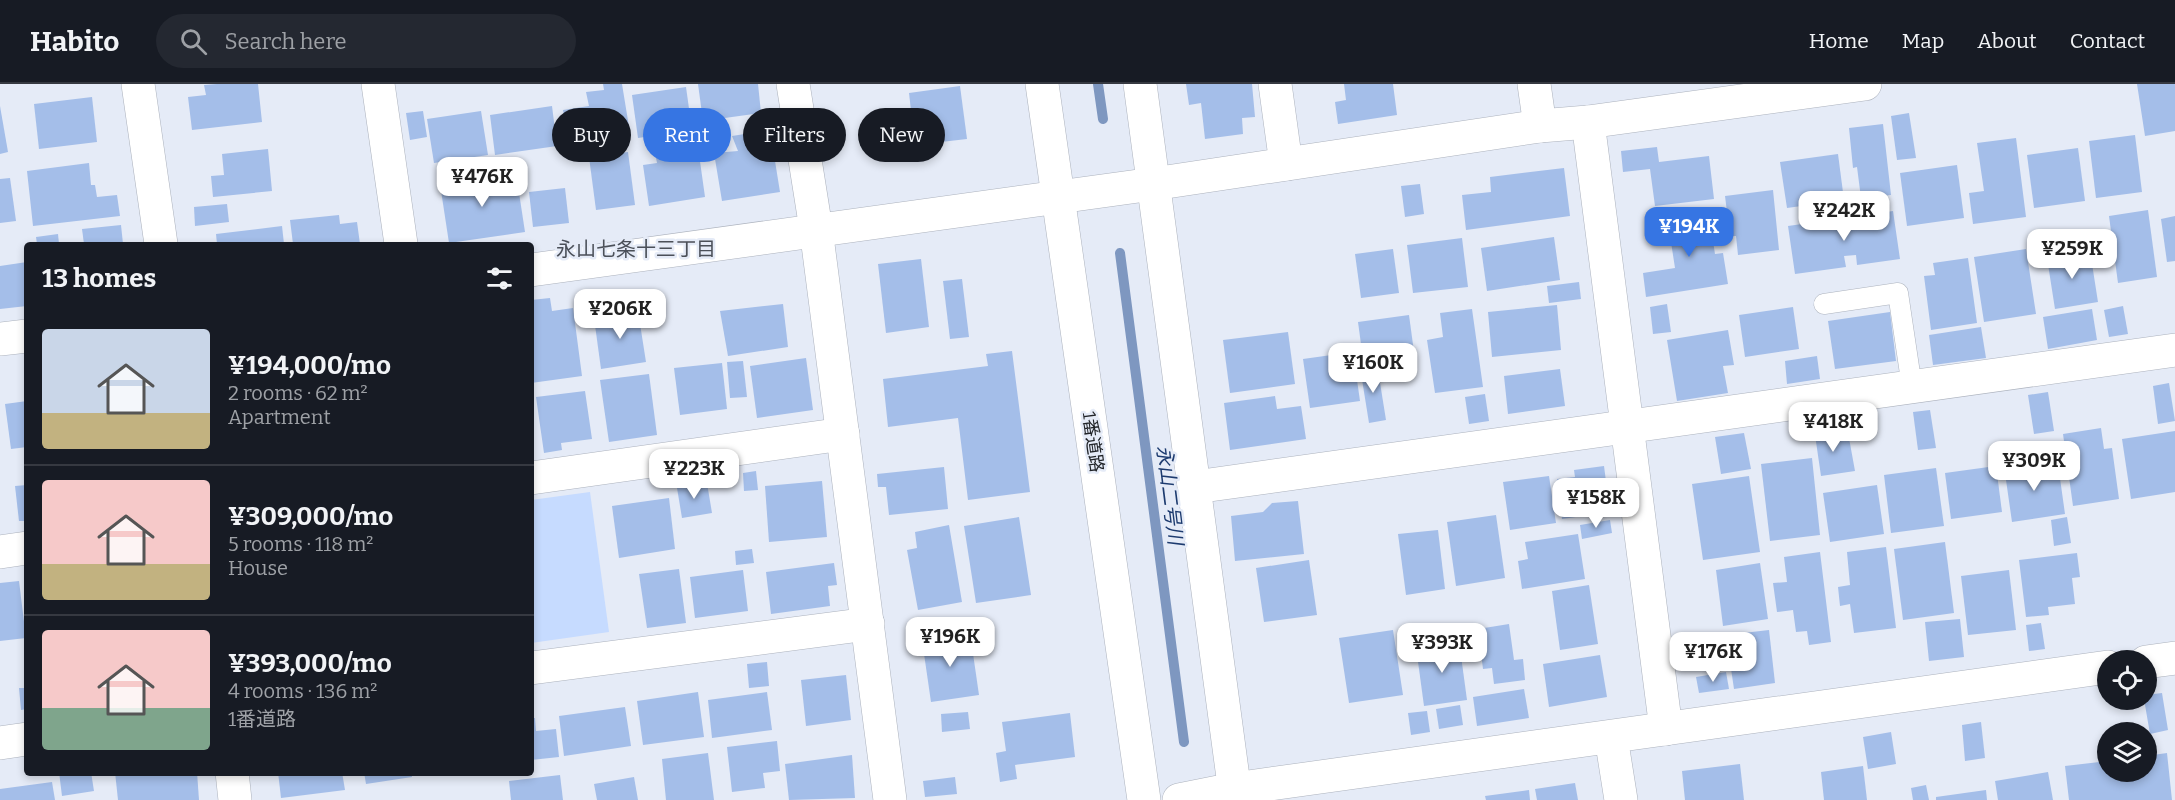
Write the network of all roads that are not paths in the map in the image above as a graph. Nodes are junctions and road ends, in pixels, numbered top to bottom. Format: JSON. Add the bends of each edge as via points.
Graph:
{"nodes":[{"id":1,"x":138,"y":84,"type":"edge"},
{"id":2,"x":378,"y":84,"type":"edge"},
{"id":3,"x":793,"y":84,"type":"edge"},
{"id":4,"x":1042,"y":84,"type":"edge"},
{"id":5,"x":1140,"y":84,"type":"edge"},
{"id":6,"x":1275,"y":84,"type":"edge"},
{"id":7,"x":1534,"y":84,"type":"edge"},
{"id":8,"x":1865,"y":84,"type":"edge"},
{"id":9,"x":1588,"y":122,"type":"junction"},
{"id":10,"x":1540,"y":126,"type":"junction"},
{"id":11,"x":1286,"y":164,"type":"junction"},
{"id":12,"x":1153,"y":184,"type":"junction"},
{"id":13,"x":1057,"y":197,"type":"junction"},
{"id":14,"x":816,"y":229,"type":"junction"},
{"id":15,"x":161,"y":242,"type":"edge"},
{"id":16,"x":401,"y":242,"type":"edge"},
{"id":17,"x":534,"y":270,"type":"edge"},
{"id":18,"x":1824,"y":304,"type":"dead end"},
{"id":19,"x":24,"y":336,"type":"edge"},
{"id":20,"x":0,"y":339,"type":"edge"},
{"id":21,"x":2175,"y":350,"type":"edge"},
{"id":22,"x":1912,"y":387,"type":"junction"},
{"id":23,"x":1627,"y":427,"type":"junction"},
{"id":24,"x":843,"y":434,"type":"junction"},
{"id":25,"x":534,"y":478,"type":"edge"},
{"id":26,"x":1194,"y":487,"type":"junction"},
{"id":27,"x":24,"y":548,"type":"edge"},
{"id":28,"x":0,"y":552,"type":"edge"},
{"id":29,"x":868,"y":624,"type":"junction"},
{"id":30,"x":2175,"y":658,"type":"edge"},
{"id":31,"x":2157,"y":660,"type":"edge"},
{"id":32,"x":534,"y":668,"type":"edge"},
{"id":33,"x":2097,"y":669,"type":"edge"},
{"id":34,"x":1666,"y":729,"type":"junction"},
{"id":35,"x":1611,"y":737,"type":"junction"},
{"id":36,"x":24,"y":739,"type":"edge"},
{"id":37,"x":0,"y":743,"type":"edge"},
{"id":38,"x":233,"y":776,"type":"edge"},
{"id":39,"x":1235,"y":794,"type":"edge"},
{"id":40,"x":236,"y":800,"type":"edge"},
{"id":41,"x":891,"y":800,"type":"edge"},
{"id":42,"x":1144,"y":800,"type":"edge"},
{"id":43,"x":1179,"y":800,"type":"edge"},
{"id":44,"x":1621,"y":800,"type":"edge"}],
"edges":[{"from":1,"to":15,"type":"street"},
{"from":2,"to":16,"type":"street"},
{"from":3,"to":14,"type":"street"},
{"from":4,"to":13,"type":"street","name":"1番道路"},
{"from":5,"to":12,"type":"street"},
{"from":6,"to":11,"type":"street"},
{"from":7,"to":10,"type":"street"},
{"from":8,"to":9,"type":"street"},
{"from":9,"to":10,"type":"street"},
{"from":9,"to":23,"type":"street"},
{"from":10,"to":11,"type":"street"},
{"from":11,"to":12,"type":"street"},
{"from":12,"to":13,"type":"street"},
{"from":12,"to":26,"type":"street"},
{"from":13,"to":14,"type":"street"},
{"from":13,"to":42,"type":"street","name":"1番道路"},
{"from":14,"to":17,"type":"street"},
{"from":14,"to":24,"type":"street"},
{"from":18,"to":22,"type":"lane","via":[[1898,293]]},
{"from":19,"to":20,"type":"street"},
{"from":21,"to":22,"type":"street"},
{"from":22,"to":23,"type":"street"},
{"from":23,"to":26,"type":"street"},
{"from":23,"to":34,"type":"street"},
{"from":24,"to":25,"type":"street"},
{"from":24,"to":29,"type":"street"},
{"from":26,"to":39,"type":"street"},
{"from":27,"to":28,"type":"street"},
{"from":29,"to":32,"type":"street"},
{"from":29,"to":41,"type":"street"},
{"from":30,"to":31,"type":"street"},
{"from":33,"to":34,"type":"street"},
{"from":34,"to":35,"type":"street"},
{"from":35,"to":39,"type":"street"},
{"from":35,"to":44,"type":"street"},
{"from":36,"to":37,"type":"street"},
{"from":38,"to":40,"type":"street"},
{"from":39,"to":43,"type":"street"}]}
